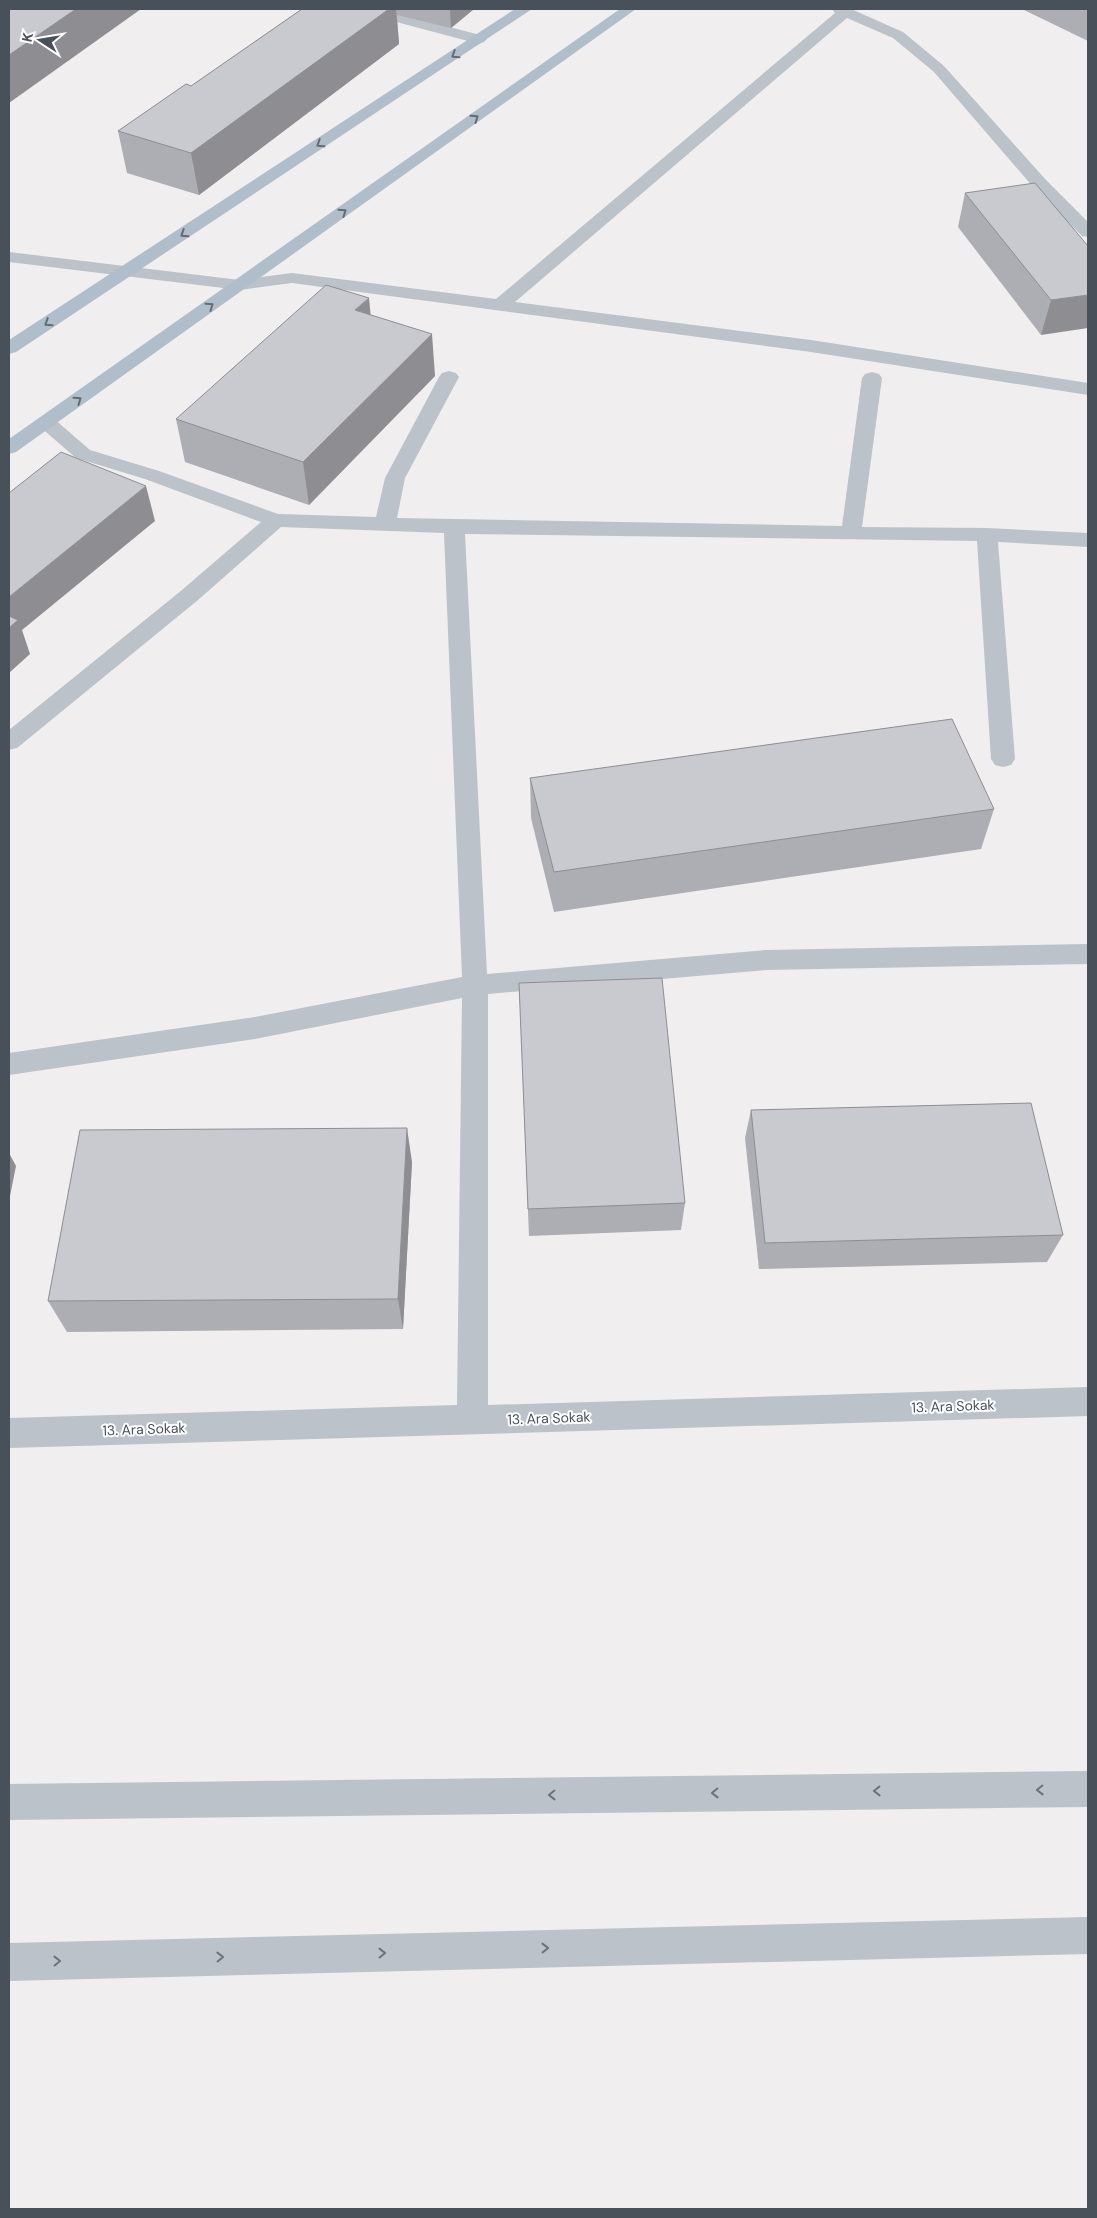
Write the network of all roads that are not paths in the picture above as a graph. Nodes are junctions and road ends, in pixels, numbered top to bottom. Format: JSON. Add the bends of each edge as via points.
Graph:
{"nodes":[{"id":1,"x":364,"y":9,"type":"edge"},
{"id":2,"x":525,"y":9,"type":"edge"},
{"id":3,"x":629,"y":9,"type":"edge"},
{"id":4,"x":842,"y":10,"type":"edge"},
{"id":5,"x":479,"y":39,"type":"junction"},
{"id":6,"x":1088,"y":232,"type":"edge"},
{"id":7,"x":9,"y":257,"type":"edge"},
{"id":8,"x":127,"y":271,"type":"junction"},
{"id":9,"x":240,"y":285,"type":"junction"},
{"id":10,"x":499,"y":306,"type":"junction"},
{"id":11,"x":9,"y":348,"type":"edge"},
{"id":12,"x":449,"y":377,"type":"dead end"},
{"id":13,"x":872,"y":378,"type":"dead end"},
{"id":14,"x":1088,"y":389,"type":"edge"},
{"id":15,"x":46,"y":422,"type":"junction"},
{"id":16,"x":9,"y":448,"type":"edge"},
{"id":17,"x":276,"y":520,"type":"junction"},
{"id":18,"x":385,"y":524,"type":"junction"},
{"id":19,"x":454,"y":527,"type":"junction"},
{"id":20,"x":851,"y":533,"type":"junction"},
{"id":21,"x":987,"y":536,"type":"junction"},
{"id":22,"x":1088,"y":540,"type":"edge"},
{"id":23,"x":9,"y":742,"type":"edge"},
{"id":24,"x":1003,"y":759,"type":"dead end"},
{"id":25,"x":1088,"y":954,"type":"edge"},
{"id":26,"x":475,"y":985,"type":"junction"},
{"id":27,"x":9,"y":1064,"type":"edge"},
{"id":28,"x":1088,"y":1402,"type":"edge"},
{"id":29,"x":472,"y":1420,"type":"junction"},
{"id":30,"x":9,"y":1433,"type":"edge"},
{"id":31,"x":1088,"y":1789,"type":"edge"},
{"id":32,"x":9,"y":1802,"type":"edge"},
{"id":33,"x":1088,"y":1935,"type":"edge"},
{"id":34,"x":9,"y":1962,"type":"edge"}],
"edges":[{"from":1,"to":5,"type":"street"},
{"from":2,"to":5,"type":"main road"},
{"from":9,"to":3,"type":"main road","one_way":true},
{"from":4,"to":6,"type":"street","via":[[898,35],[939,69],[1040,184]]},
{"from":4,"to":10,"type":"street"},
{"from":5,"to":8,"type":"main road","one_way":true},
{"from":7,"to":8,"type":"street"},
{"from":8,"to":9,"type":"street"},
{"from":8,"to":11,"type":"main road","one_way":true},
{"from":9,"to":10,"type":"street","via":[[292,278]]},
{"from":15,"to":9,"type":"main road","one_way":true},
{"from":10,"to":14,"type":"street","via":[[811,346]]},
{"from":12,"to":18,"type":"street","via":[[395,478]]},
{"from":13,"to":20,"type":"street"},
{"from":15,"to":16,"type":"main road"},
{"from":15,"to":17,"type":"street","via":[[82,454],[152,475]]},
{"from":17,"to":18,"type":"street"},
{"from":17,"to":23,"type":"street","via":[[190,595]]},
{"from":18,"to":19,"type":"street"},
{"from":19,"to":20,"type":"street"},
{"from":19,"to":26,"type":"street"},
{"from":20,"to":21,"type":"street"},
{"from":21,"to":22,"type":"street"},
{"from":21,"to":24,"type":"street"},
{"from":25,"to":26,"type":"street","via":[[766,960]]},
{"from":26,"to":27,"type":"street","via":[[255,1028]]},
{"from":26,"to":29,"type":"street"},
{"from":28,"to":29,"type":"street","name":"13. Ara Sokak"},
{"from":29,"to":30,"type":"street","name":"13. Ara Sokak"},
{"from":31,"to":32,"type":"street","one_way":true},
{"from":34,"to":33,"type":"street","one_way":true}]}
